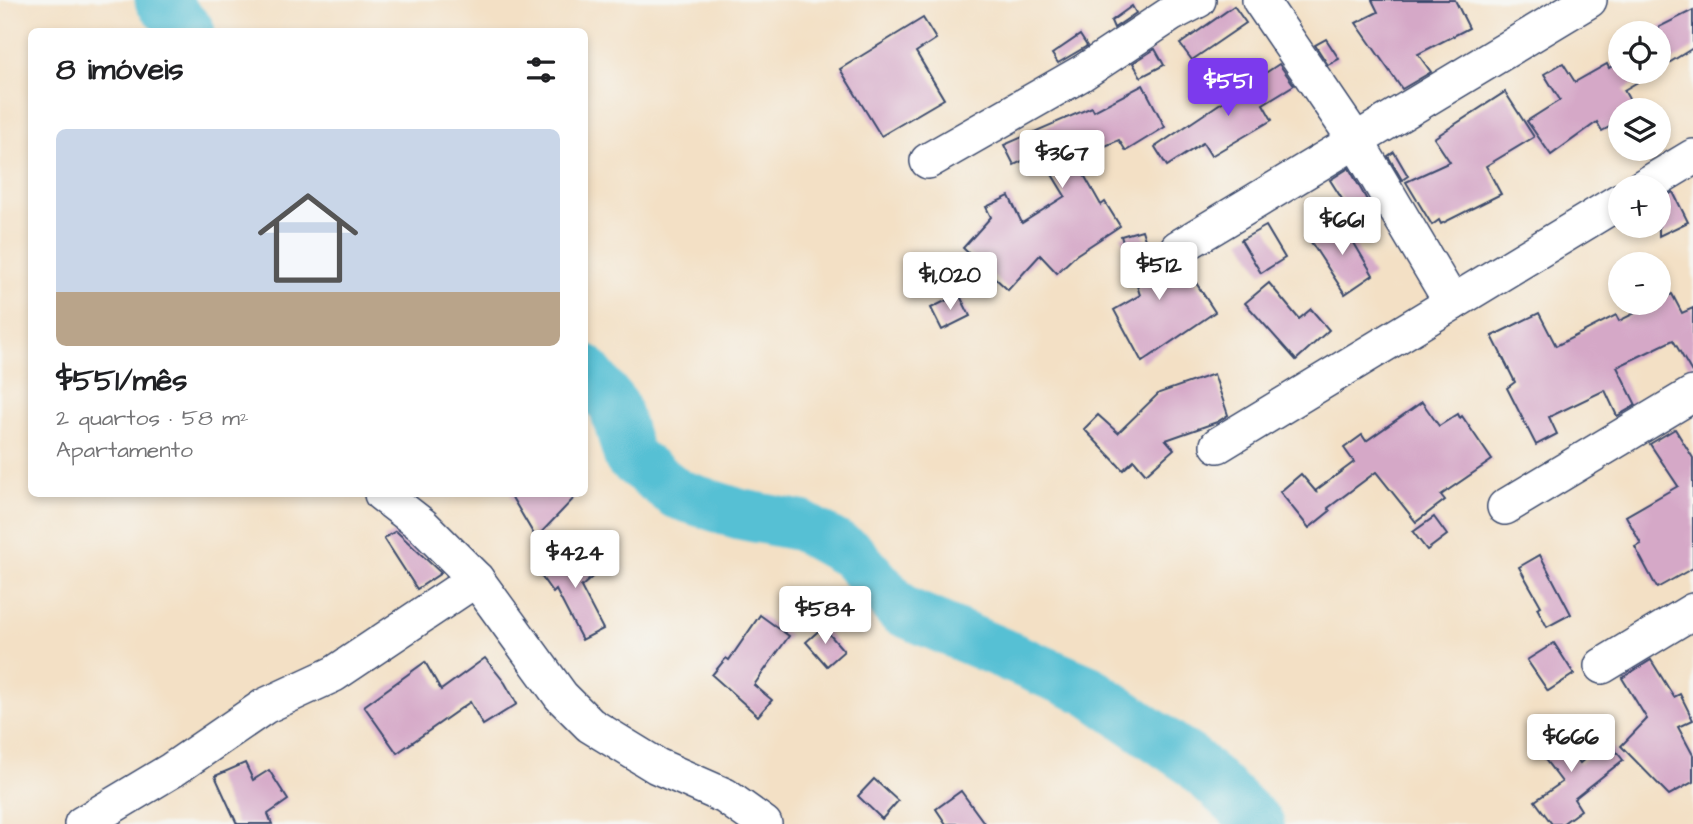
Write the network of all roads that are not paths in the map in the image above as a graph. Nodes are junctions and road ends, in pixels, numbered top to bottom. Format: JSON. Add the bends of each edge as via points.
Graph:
{"nodes":[{"id":1,"x":1198,"y":0,"type":"edge"},
{"id":2,"x":1260,"y":0,"type":"edge"},
{"id":3,"x":1589,"y":0,"type":"edge"},
{"id":4,"x":1356,"y":141,"type":"junction"},
{"id":5,"x":1693,"y":157,"type":"edge"},
{"id":6,"x":928,"y":161,"type":"dead end"},
{"id":7,"x":1663,"y":175,"type":"edge"},
{"id":8,"x":1608,"y":208,"type":"edge"},
{"id":9,"x":1178,"y":248,"type":"dead end"},
{"id":10,"x":1452,"y":303,"type":"junction"},
{"id":11,"x":1693,"y":394,"type":"edge"},
{"id":12,"x":1218,"y":445,"type":"dead end"},
{"id":13,"x":386,"y":497,"type":"edge"},
{"id":14,"x":1505,"y":507,"type":"dead end"},
{"id":15,"x":476,"y":579,"type":"junction"},
{"id":16,"x":1693,"y":611,"type":"edge"},
{"id":17,"x":1602,"y":666,"type":"dead end"},
{"id":18,"x":82,"y":824,"type":"edge"},
{"id":19,"x":764,"y":824,"type":"edge"}],
"edges":[{"from":1,"to":6,"type":"street"},
{"from":2,"to":4,"type":"street"},
{"from":3,"to":4,"type":"street"},
{"from":4,"to":9,"type":"street"},
{"from":4,"to":10,"type":"street"},
{"from":5,"to":7,"type":"street"},
{"from":8,"to":10,"type":"street"},
{"from":10,"to":12,"type":"street"},
{"from":11,"to":14,"type":"street"},
{"from":13,"to":15,"type":"street","via":[[422,525]]},
{"from":15,"to":18,"type":"street","via":[[334,674],[265,706],[173,770]]},
{"from":15,"to":19,"type":"street","via":[[561,696],[590,725],[657,766],[725,796]]},
{"from":16,"to":17,"type":"street"}]}
